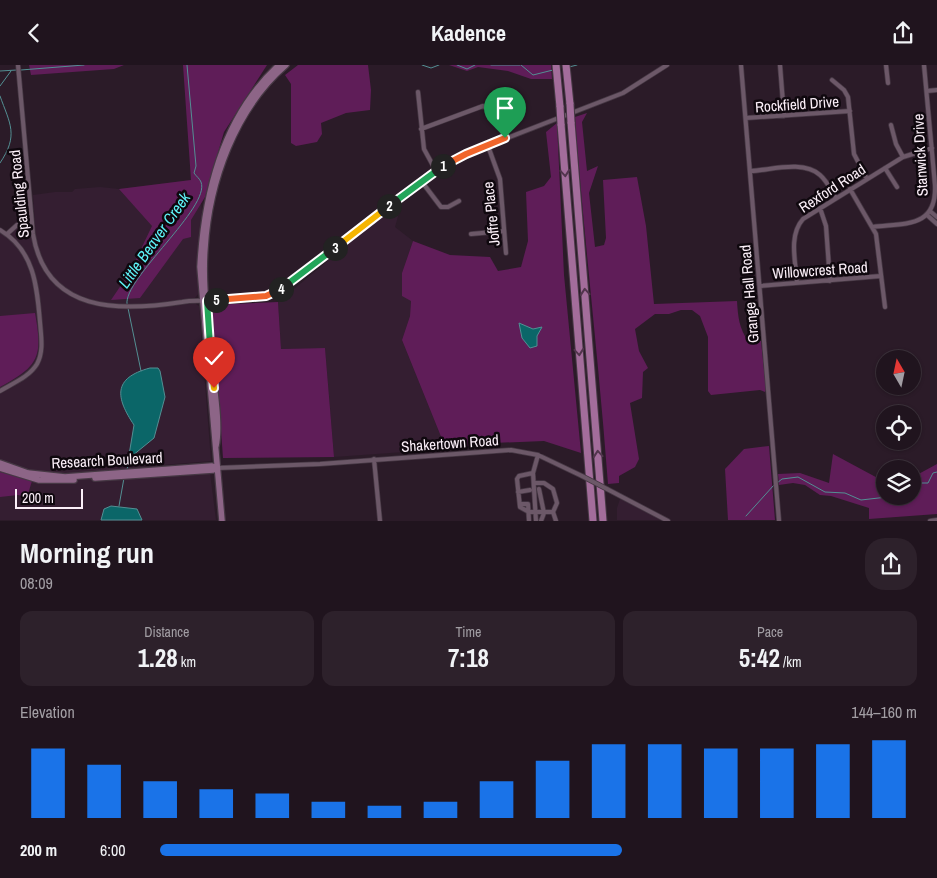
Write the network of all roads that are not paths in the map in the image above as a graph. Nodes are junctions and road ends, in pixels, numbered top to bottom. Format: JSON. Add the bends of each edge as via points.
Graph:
{"nodes":[{"id":1,"x":18,"y":65,"type":"edge"},
{"id":2,"x":279,"y":65,"type":"edge"},
{"id":3,"x":286,"y":65,"type":"edge"},
{"id":4,"x":556,"y":65,"type":"edge"},
{"id":5,"x":566,"y":65,"type":"edge"},
{"id":6,"x":667,"y":65,"type":"edge"},
{"id":7,"x":741,"y":65,"type":"edge"},
{"id":8,"x":780,"y":65,"type":"edge"},
{"id":9,"x":886,"y":65,"type":"edge"},
{"id":10,"x":924,"y":65,"type":"edge"},
{"id":11,"x":832,"y":80,"type":"dead end"},
{"id":12,"x":888,"y":83,"type":"dead end"},
{"id":13,"x":937,"y":90,"type":"edge"},
{"id":14,"x":928,"y":91,"type":"junction"},
{"id":15,"x":418,"y":92,"type":"dead end"},
{"id":16,"x":850,"y":111,"type":"junction"},
{"id":17,"x":784,"y":116,"type":"junction"},
{"id":18,"x":746,"y":118,"type":"junction"},
{"id":19,"x":891,"y":125,"type":"dead end"},
{"id":20,"x":422,"y":129,"type":"junction"},
{"id":21,"x":505,"y":138,"type":"junction"},
{"id":22,"x":488,"y":145,"type":"junction"},
{"id":23,"x":932,"y":148,"type":"junction"},
{"id":24,"x":903,"y":157,"type":"junction"},
{"id":25,"x":885,"y":168,"type":"junction"},
{"id":26,"x":436,"y":171,"type":"junction"},
{"id":27,"x":750,"y":171,"type":"junction"},
{"id":28,"x":867,"y":179,"type":"junction"},
{"id":29,"x":422,"y":181,"type":"junction"},
{"id":30,"x":896,"y":187,"type":"dead end"},
{"id":31,"x":850,"y":189,"type":"junction"},
{"id":32,"x":836,"y":198,"type":"junction"},
{"id":33,"x":459,"y":201,"type":"dead end"},
{"id":34,"x":820,"y":208,"type":"junction"},
{"id":35,"x":929,"y":214,"type":"junction"},
{"id":36,"x":937,"y":217,"type":"edge"},
{"id":37,"x":32,"y":223,"type":"junction"},
{"id":38,"x":937,"y":224,"type":"edge"},
{"id":39,"x":873,"y":227,"type":"junction"},
{"id":40,"x":504,"y":231,"type":"junction"},
{"id":41,"x":3,"y":232,"type":"edge"},
{"id":42,"x":471,"y":234,"type":"dead end"},
{"id":43,"x":506,"y":253,"type":"dead end"},
{"id":44,"x":882,"y":277,"type":"junction"},
{"id":45,"x":830,"y":281,"type":"junction"},
{"id":46,"x":797,"y":283,"type":"junction"},
{"id":47,"x":760,"y":286,"type":"junction"},
{"id":48,"x":205,"y":301,"type":"junction"},
{"id":49,"x":885,"y":307,"type":"dead end"},
{"id":50,"x":0,"y":391,"type":"edge"},
{"id":51,"x":538,"y":455,"type":"junction"},
{"id":52,"x":374,"y":459,"type":"junction"},
{"id":53,"x":0,"y":463,"type":"edge"},
{"id":54,"x":0,"y":468,"type":"edge"},
{"id":55,"x":217,"y":468,"type":"junction"},
{"id":56,"x":533,"y":473,"type":"junction"},
{"id":57,"x":114,"y":475,"type":"junction"},
{"id":58,"x":534,"y":483,"type":"junction"},
{"id":59,"x":540,"y":489,"type":"dead end"},
{"id":60,"x":530,"y":490,"type":"dead end"},
{"id":61,"x":518,"y":492,"type":"junction"},
{"id":62,"x":521,"y":504,"type":"dead end"},
{"id":63,"x":554,"y":512,"type":"junction"},
{"id":64,"x":529,"y":513,"type":"junction"},
{"id":65,"x":535,"y":513,"type":"junction"},
{"id":66,"x":544,"y":513,"type":"junction"},
{"id":67,"x":937,"y":520,"type":"edge"},
{"id":68,"x":222,"y":521,"type":"edge"},
{"id":69,"x":380,"y":521,"type":"edge"},
{"id":70,"x":529,"y":521,"type":"edge"},
{"id":71,"x":536,"y":521,"type":"edge"},
{"id":72,"x":541,"y":521,"type":"edge"},
{"id":73,"x":556,"y":521,"type":"edge"},
{"id":74,"x":593,"y":521,"type":"edge"},
{"id":75,"x":603,"y":521,"type":"edge"},
{"id":76,"x":668,"y":521,"type":"edge"},
{"id":77,"x":779,"y":521,"type":"edge"},
{"id":78,"x":930,"y":521,"type":"edge"}],
"edges":[{"from":1,"to":37,"type":"street","name":"Spaulding Road"},
{"from":2,"to":48,"type":"main road","via":[[245,105],[222,153],[205,214],[202,238],[200,267]]},
{"from":3,"to":48,"type":"main road","via":[[264,86],[244,113],[225,157],[206,237]]},
{"from":4,"to":74,"type":"highway","one_way":true,"bridge":true},
{"from":75,"to":5,"type":"highway","one_way":true,"bridge":true},
{"from":6,"to":21,"type":"street","name":"Spaulding Road","via":[[623,93]]},
{"from":7,"to":18,"type":"street","name":"Grange Hall Road"},
{"from":8,"to":17,"type":"street"},
{"from":9,"to":12,"type":"street"},
{"from":10,"to":14,"type":"street","name":"Stanwick Drive"},
{"from":11,"to":16,"type":"street","via":[[846,93]]},
{"from":13,"to":14,"type":"street"},
{"from":14,"to":23,"type":"street","name":"Stanwick Drive"},
{"from":15,"to":20,"type":"street"},
{"from":16,"to":17,"type":"street","name":"Rockfield Drive"},
{"from":16,"to":28,"type":"street","via":[[854,154]]},
{"from":17,"to":18,"type":"street","name":"Rockfield Drive"},
{"from":18,"to":27,"type":"street","name":"Grange Hall Road"},
{"from":19,"to":24,"type":"street"},
{"from":20,"to":21,"type":"street","via":[[483,106],[494,112]]},
{"from":20,"to":26,"type":"street","via":[[424,152]]},
{"from":21,"to":22,"type":"street","name":"Spaulding Road"},
{"from":22,"to":26,"type":"street","name":"Spaulding Road"},
{"from":22,"to":40,"type":"street","name":"Joffre Place","via":[[500,179]]},
{"from":23,"to":24,"type":"street","name":"Rexford Road"},
{"from":23,"to":35,"type":"street","name":"Stanwick Drive","via":[[936,193]]},
{"from":24,"to":25,"type":"street","name":"Rexford Road"},
{"from":25,"to":28,"type":"street","name":"Rexford Road"},
{"from":25,"to":30,"type":"street"},
{"from":26,"to":29,"type":"street","name":"Spaulding Road"},
{"from":27,"to":32,"type":"street","via":[[810,169],[823,178]]},
{"from":27,"to":47,"type":"street","name":"Grange Hall Road"},
{"from":28,"to":31,"type":"street","name":"Rexford Road"},
{"from":29,"to":33,"type":"street","via":[[441,207]]},
{"from":29,"to":48,"type":"street","name":"Spaulding Road","via":[[275,293]]},
{"from":31,"to":32,"type":"street","name":"Rexford Road"},
{"from":31,"to":39,"type":"street"},
{"from":32,"to":34,"type":"street","name":"Rexford Road"},
{"from":34,"to":45,"type":"street","via":[[826,226]]},
{"from":34,"to":46,"type":"street","name":"Rexford Road","via":[[803,219],[795,231]]},
{"from":35,"to":36,"type":"street"},
{"from":35,"to":38,"type":"street"},
{"from":35,"to":39,"type":"street","name":"Stanwick Drive","via":[[914,223]]},
{"from":37,"to":41,"type":"street","via":[[17,225]]},
{"from":37,"to":48,"type":"street","name":"Spaulding Road","via":[[34,242],[48,273],[63,288],[91,303],[122,307]]},
{"from":39,"to":44,"type":"street","via":[[879,245]]},
{"from":40,"to":42,"type":"street"},
{"from":40,"to":43,"type":"street","name":"Joffre Place"},
{"from":41,"to":50,"type":"street","via":[[24,254],[36,279],[42,347],[40,359],[33,369]]},
{"from":44,"to":45,"type":"street","name":"Willowcrest Road"},
{"from":44,"to":49,"type":"street"},
{"from":45,"to":46,"type":"street","name":"Willowcrest Road"},
{"from":46,"to":47,"type":"street","name":"Willowcrest Road"},
{"from":47,"to":77,"type":"street","name":"Grange Hall Road"},
{"from":48,"to":55,"type":"main road"},
{"from":51,"to":52,"type":"street","name":"Shakertown Road","via":[[508,450]]},
{"from":51,"to":56,"type":"street"},
{"from":51,"to":76,"type":"street","name":"Shakertown Road","bridge":true},
{"from":52,"to":55,"type":"street","name":"Shakertown Road"},
{"from":52,"to":69,"type":"street"},
{"from":53,"to":57,"type":"main road","name":"Research Boulevard","via":[[46,476]]},
{"from":54,"to":57,"type":"main road","name":"Research Boulevard","via":[[50,481]]},
{"from":55,"to":57,"type":"main road","name":"Research Boulevard"},
{"from":55,"to":68,"type":"main road"},
{"from":56,"to":58,"type":"street"},
{"from":56,"to":61,"type":"street","via":[[519,476]]},
{"from":58,"to":63,"type":"street","via":[[548,485],[556,495]]},
{"from":58,"to":65,"type":"street"},
{"from":59,"to":66,"type":"street"},
{"from":60,"to":61,"type":"street"},
{"from":61,"to":64,"type":"street","via":[[520,507]]},
{"from":62,"to":64,"type":"street","via":[[528,504]]},
{"from":63,"to":66,"type":"street"},
{"from":63,"to":73,"type":"street"},
{"from":64,"to":65,"type":"street"},
{"from":64,"to":70,"type":"street"},
{"from":65,"to":66,"type":"street"},
{"from":65,"to":71,"type":"street"},
{"from":66,"to":72,"type":"street"},
{"from":67,"to":78,"type":"street"}]}
